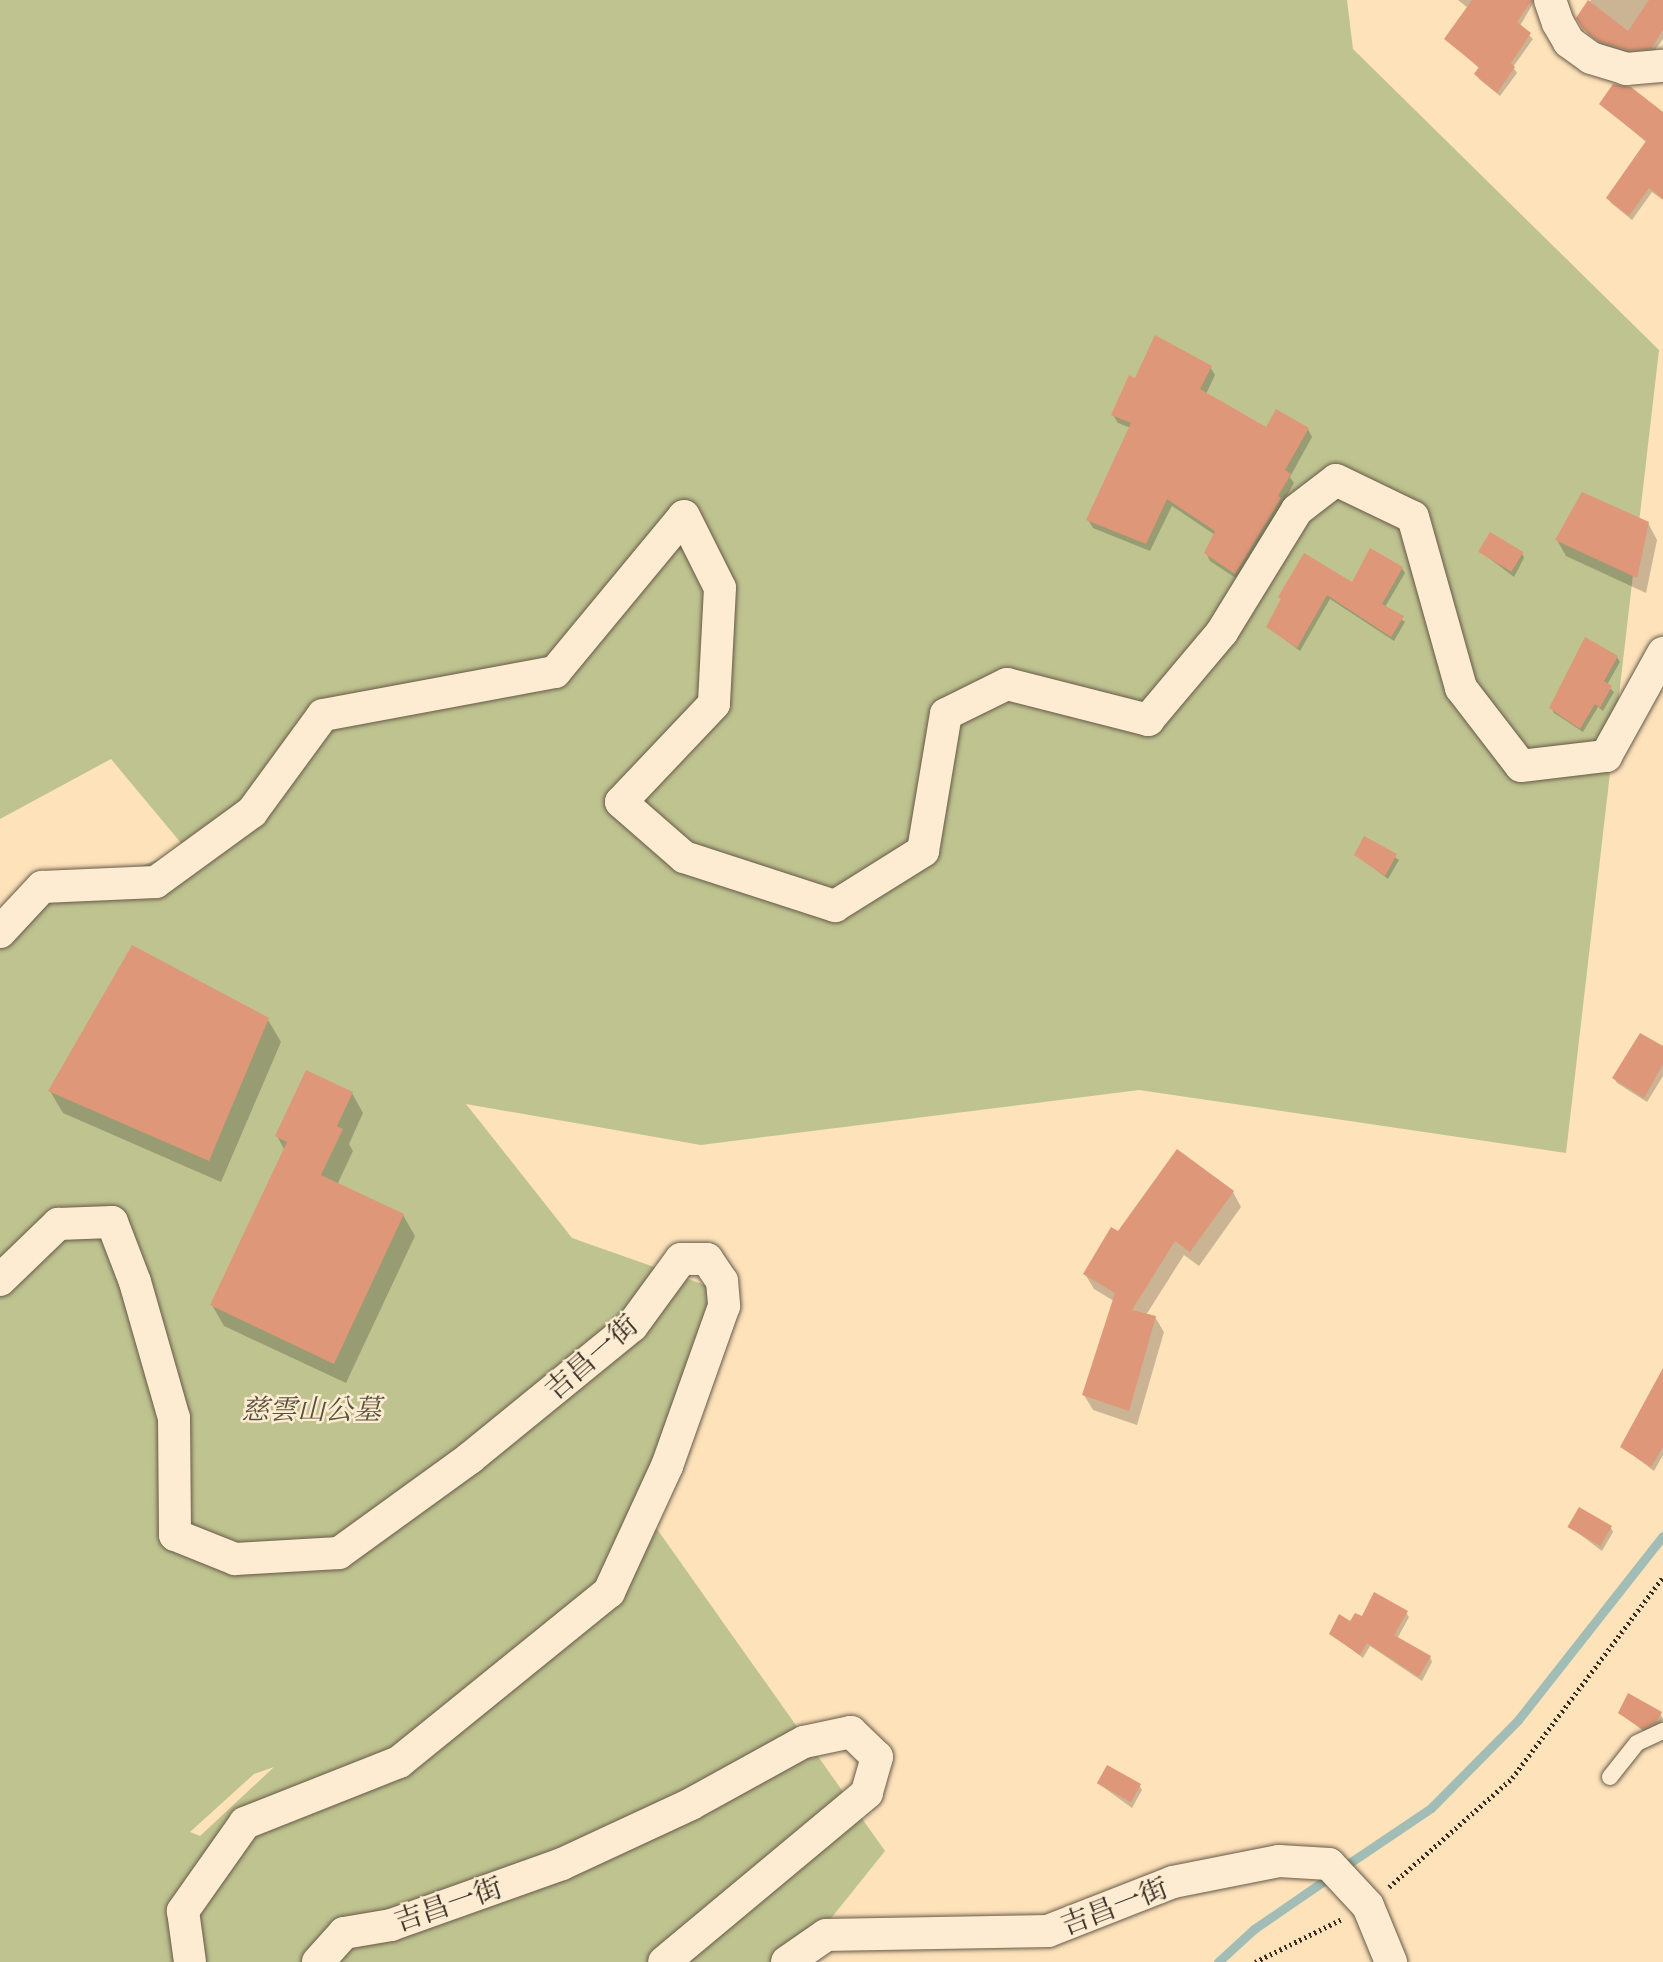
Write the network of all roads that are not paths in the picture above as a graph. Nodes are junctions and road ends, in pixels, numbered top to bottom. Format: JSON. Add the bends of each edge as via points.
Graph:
{"nodes":[{"id":1,"x":1550,"y":0,"type":"edge"},
{"id":2,"x":1663,"y":66,"type":"edge"},
{"id":3,"x":1663,"y":653,"type":"edge"},
{"id":4,"x":0,"y":932,"type":"edge"},
{"id":5,"x":2,"y":1274,"type":"edge"},
{"id":6,"x":1663,"y":1731,"type":"edge"},
{"id":7,"x":1610,"y":1777,"type":"dead end"},
{"id":8,"x":190,"y":1962,"type":"edge"},
{"id":9,"x":318,"y":1962,"type":"edge"},
{"id":10,"x":664,"y":1962,"type":"edge"},
{"id":11,"x":787,"y":1962,"type":"edge"},
{"id":12,"x":1391,"y":1962,"type":"edge"}],
"edges":[{"from":1,"to":2,"type":"street","via":[[1569,42],[1591,58],[1626,69]]},
{"from":3,"to":4,"type":"street","via":[[1606,756],[1521,766],[1461,688],[1413,517],[1336,480],[1297,510],[1222,632],[1148,720],[1007,684],[946,714],[923,851],[835,906],[684,857],[621,802],[714,704],[720,588],[684,516],[555,672],[323,715],[252,812],[156,882],[42,887]]},
{"from":5,"to":8,"type":"street","name":"吉昌一街","via":[[58,1224],[113,1222],[174,1418],[175,1535],[235,1559],[339,1553],[470,1458],[632,1326],[681,1259],[707,1259],[722,1281],[724,1306],[667,1466],[608,1592],[399,1762],[245,1823],[183,1912]]},
{"from":6,"to":7,"type":"lane","via":[[1637,1743]]},
{"from":9,"to":10,"type":"street","name":"吉昌一街","via":[[344,1933],[391,1925],[562,1864],[691,1804],[804,1742],[851,1732],[877,1757],[867,1793]]},
{"from":11,"to":12,"type":"street","name":"吉昌一街","via":[[825,1935],[1048,1931],[1173,1882],[1279,1861],[1329,1864],[1368,1906]]}]}
